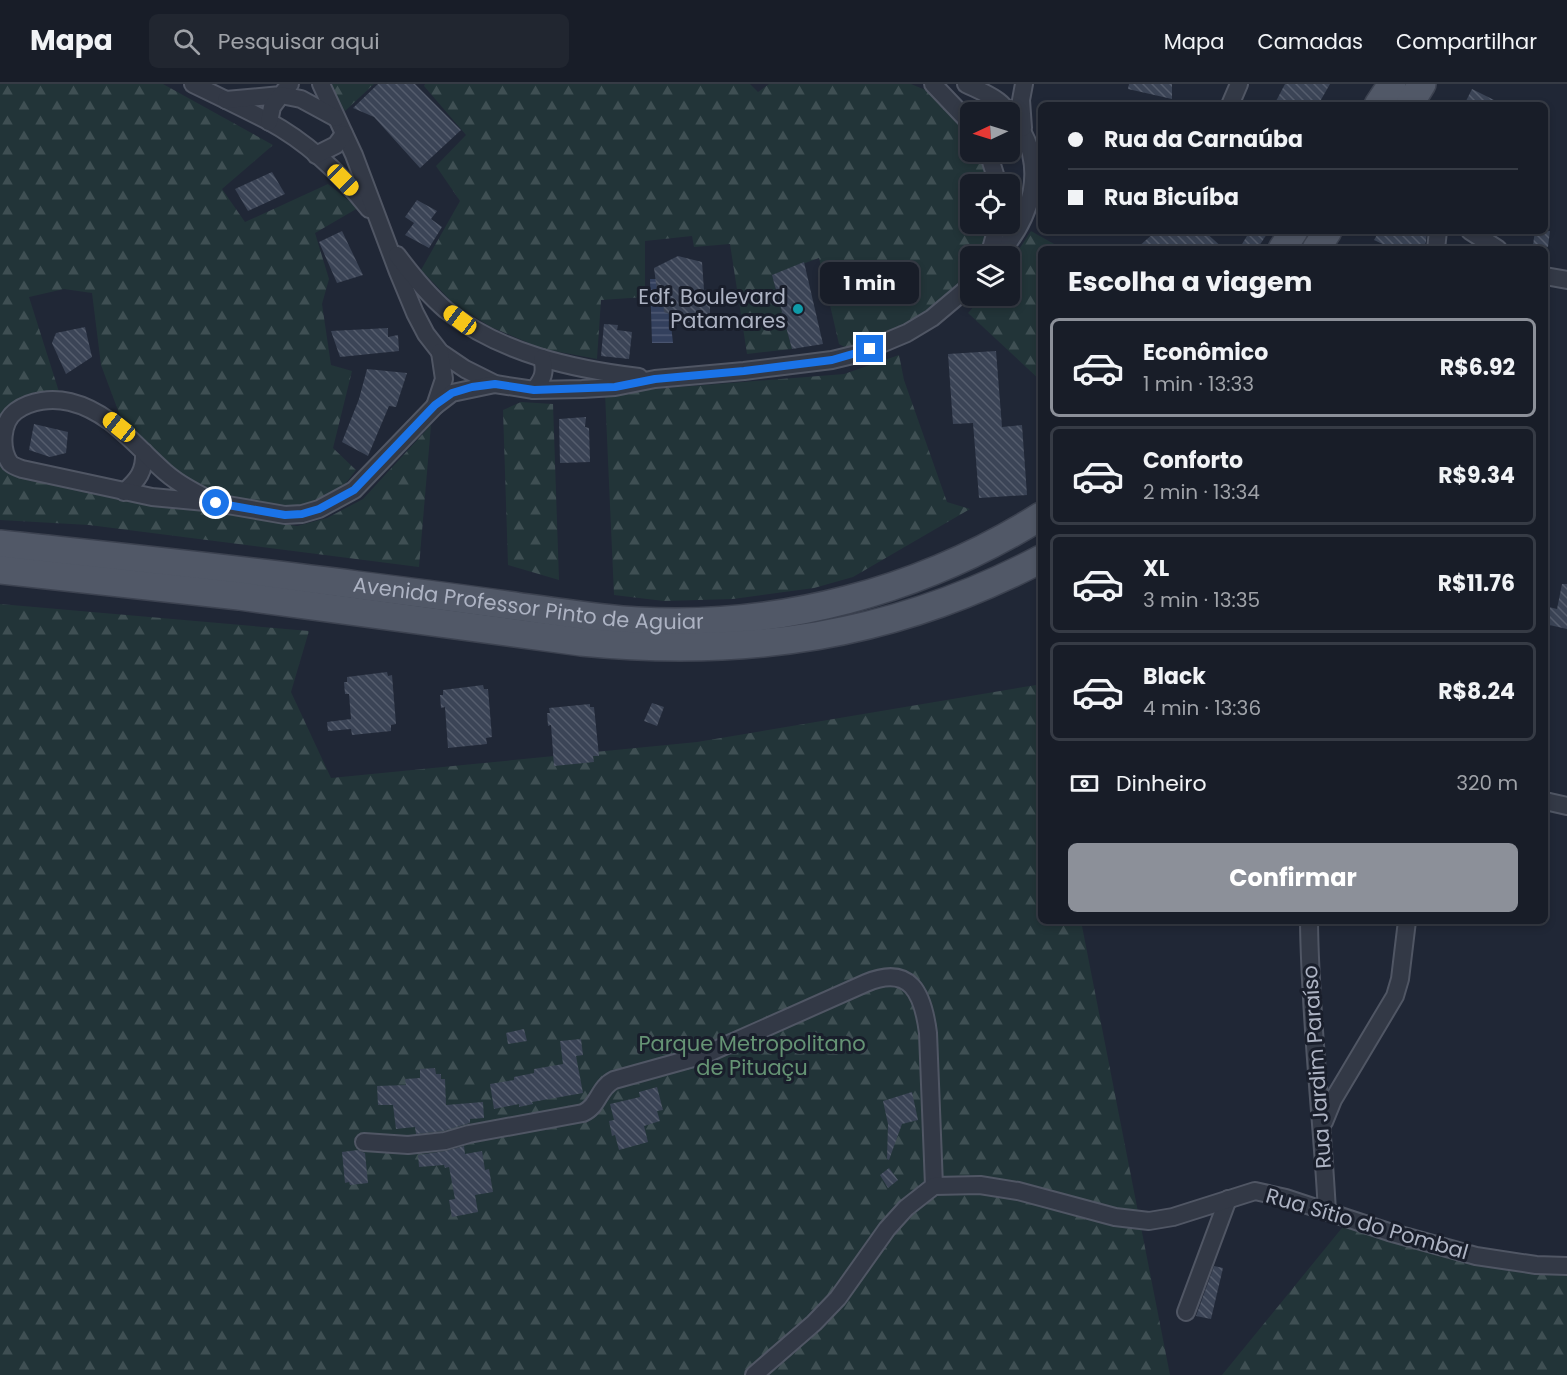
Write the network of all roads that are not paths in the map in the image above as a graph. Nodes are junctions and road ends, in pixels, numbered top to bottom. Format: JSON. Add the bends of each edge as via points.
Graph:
{"nodes":[{"id":1,"x":193,"y":84,"type":"edge"},
{"id":2,"x":321,"y":84,"type":"edge"},
{"id":3,"x":933,"y":84,"type":"edge"},
{"id":4,"x":966,"y":84,"type":"edge"},
{"id":5,"x":1024,"y":84,"type":"edge"},
{"id":6,"x":1239,"y":84,"type":"edge"},
{"id":7,"x":1392,"y":84,"type":"edge"},
{"id":8,"x":1422,"y":84,"type":"edge"},
{"id":9,"x":285,"y":90,"type":"edge"},
{"id":10,"x":986,"y":93,"type":"junction"},
{"id":11,"x":225,"y":100,"type":"junction"},
{"id":12,"x":971,"y":102,"type":"edge"},
{"id":13,"x":1231,"y":102,"type":"edge"},
{"id":14,"x":1380,"y":102,"type":"edge"},
{"id":15,"x":1411,"y":102,"type":"edge"},
{"id":16,"x":960,"y":112,"type":"edge"},
{"id":17,"x":336,"y":118,"type":"junction"},
{"id":18,"x":269,"y":122,"type":"junction"},
{"id":19,"x":1024,"y":132,"type":"junction"},
{"id":20,"x":344,"y":134,"type":"junction"},
{"id":21,"x":316,"y":155,"type":"junction"},
{"id":22,"x":1034,"y":161,"type":"junction"},
{"id":23,"x":1038,"y":172,"type":"edge"},
{"id":24,"x":1028,"y":210,"type":"junction"},
{"id":25,"x":1020,"y":213,"type":"edge"},
{"id":26,"x":377,"y":219,"type":"junction"},
{"id":27,"x":1475,"y":234,"type":"edge"},
{"id":28,"x":389,"y":244,"type":"junction"},
{"id":29,"x":1005,"y":246,"type":"edge"},
{"id":30,"x":1493,"y":246,"type":"edge"},
{"id":31,"x":1548,"y":277,"type":"edge"},
{"id":32,"x":1567,"y":280,"type":"edge"},
{"id":33,"x":960,"y":294,"type":"edge"},
{"id":34,"x":444,"y":308,"type":"junction"},
{"id":35,"x":426,"y":334,"type":"junction"},
{"id":36,"x":440,"y":352,"type":"junction"},
{"id":37,"x":543,"y":358,"type":"junction"},
{"id":38,"x":655,"y":379,"type":"junction"},
{"id":39,"x":495,"y":384,"type":"junction"},
{"id":40,"x":534,"y":390,"type":"junction"},
{"id":41,"x":435,"y":405,"type":"junction"},
{"id":42,"x":144,"y":452,"type":"junction"},
{"id":43,"x":124,"y":492,"type":"junction"},
{"id":44,"x":216,"y":503,"type":"junction"},
{"id":45,"x":1038,"y":518,"type":"edge"},
{"id":46,"x":0,"y":544,"type":"edge"},
{"id":47,"x":1038,"y":561,"type":"edge"},
{"id":48,"x":0,"y":570,"type":"edge"},
{"id":49,"x":1548,"y":802,"type":"edge"},
{"id":50,"x":1567,"y":806,"type":"edge"},
{"id":51,"x":1309,"y":924,"type":"edge"},
{"id":52,"x":1407,"y":924,"type":"edge"},
{"id":53,"x":1322,"y":1126,"type":"junction"},
{"id":54,"x":364,"y":1142,"type":"dead end"},
{"id":55,"x":934,"y":1186,"type":"junction"},
{"id":56,"x":1228,"y":1199,"type":"junction"},
{"id":57,"x":1327,"y":1212,"type":"junction"},
{"id":58,"x":1567,"y":1266,"type":"edge"},
{"id":59,"x":1186,"y":1312,"type":"dead end"},
{"id":60,"x":754,"y":1375,"type":"edge"}],
"edges":[{"from":1,"to":11,"type":"street"},
{"from":2,"to":17,"type":"street"},
{"from":3,"to":16,"type":"street"},
{"from":4,"to":10,"type":"street"},
{"from":5,"to":19,"type":"street"},
{"from":6,"to":13,"type":"street"},
{"from":7,"to":14,"type":"main road"},
{"from":8,"to":15,"type":"main road"},
{"from":9,"to":11,"type":"street"},
{"from":9,"to":17,"type":"street"},
{"from":9,"to":18,"type":"street","via":[[272,107]]},
{"from":10,"to":12,"type":"street"},
{"from":10,"to":19,"type":"street","via":[[999,101]]},
{"from":11,"to":18,"type":"street"},
{"from":17,"to":20,"type":"street"},
{"from":18,"to":21,"type":"street"},
{"from":19,"to":22,"type":"street"},
{"from":20,"to":21,"type":"street","via":[[336,145]]},
{"from":20,"to":26,"type":"street"},
{"from":21,"to":26,"type":"street"},
{"from":22,"to":23,"type":"street"},
{"from":22,"to":24,"type":"street"},
{"from":24,"to":25,"type":"street"},
{"from":24,"to":29,"type":"street"},
{"from":26,"to":28,"type":"street"},
{"from":27,"to":30,"type":"street"},
{"from":28,"to":34,"type":"street"},
{"from":28,"to":35,"type":"street"},
{"from":31,"to":32,"type":"street"},
{"from":33,"to":38,"type":"street","via":[[932,318],[857,354],[793,366]]},
{"from":34,"to":35,"type":"street","via":[[430,318]]},
{"from":34,"to":37,"type":"street","via":[[475,330]]},
{"from":35,"to":36,"type":"street"},
{"from":36,"to":39,"type":"street"},
{"from":36,"to":41,"type":"street","via":[[444,379]]},
{"from":37,"to":38,"type":"street","via":[[582,369]]},
{"from":37,"to":40,"type":"street","via":[[544,375]]},
{"from":38,"to":40,"type":"street","via":[[615,387]]},
{"from":39,"to":40,"type":"street"},
{"from":39,"to":41,"type":"street","via":[[460,390]]},
{"from":41,"to":44,"type":"street","via":[[354,490],[319,509],[285,515]]},
{"from":42,"to":43,"type":"street","via":[[140,476]]},
{"from":42,"to":43,"type":"street","via":[[106,417],[72,402],[29,404],[6,420],[1,444],[10,464]]},
{"from":42,"to":44,"type":"street","via":[[181,484]]},
{"from":43,"to":44,"type":"street"},
{"from":45,"to":46,"type":"main road","name":"Avenida Professor Pinto de Aguiar","via":[[939,569],[837,603],[790,613],[685,622],[585,616],[318,580]]},
{"from":47,"to":48,"type":"main road","name":"Avenida Professor Pinto de Aguiar","via":[[950,601],[843,632],[685,648],[580,642],[239,596]]},
{"from":49,"to":50,"type":"street"},
{"from":51,"to":53,"type":"street","name":"Rua Jardim Paraíso"},
{"from":52,"to":53,"type":"street","via":[[1395,996],[1333,1100]]},
{"from":53,"to":57,"type":"street","name":"Rua Jardim Paraíso"},
{"from":54,"to":55,"type":"street","via":[[408,1145],[445,1141],[583,1113],[590,1110],[606,1084],[614,1080],[704,1055],[879,977],[893,976],[903,978],[913,987],[926,1015]]},
{"from":55,"to":56,"type":"street","name":"Rua Sítio do Pombal","via":[[980,1185],[1018,1191],[1115,1217],[1149,1221]]},
{"from":55,"to":60,"type":"street","via":[[887,1229],[814,1323]]},
{"from":56,"to":57,"type":"street","name":"Rua Sítio do Pombal","via":[[1255,1191]]},
{"from":56,"to":59,"type":"street"},
{"from":57,"to":58,"type":"street","name":"Rua Sítio do Pombal","via":[[1476,1256]]}]}
